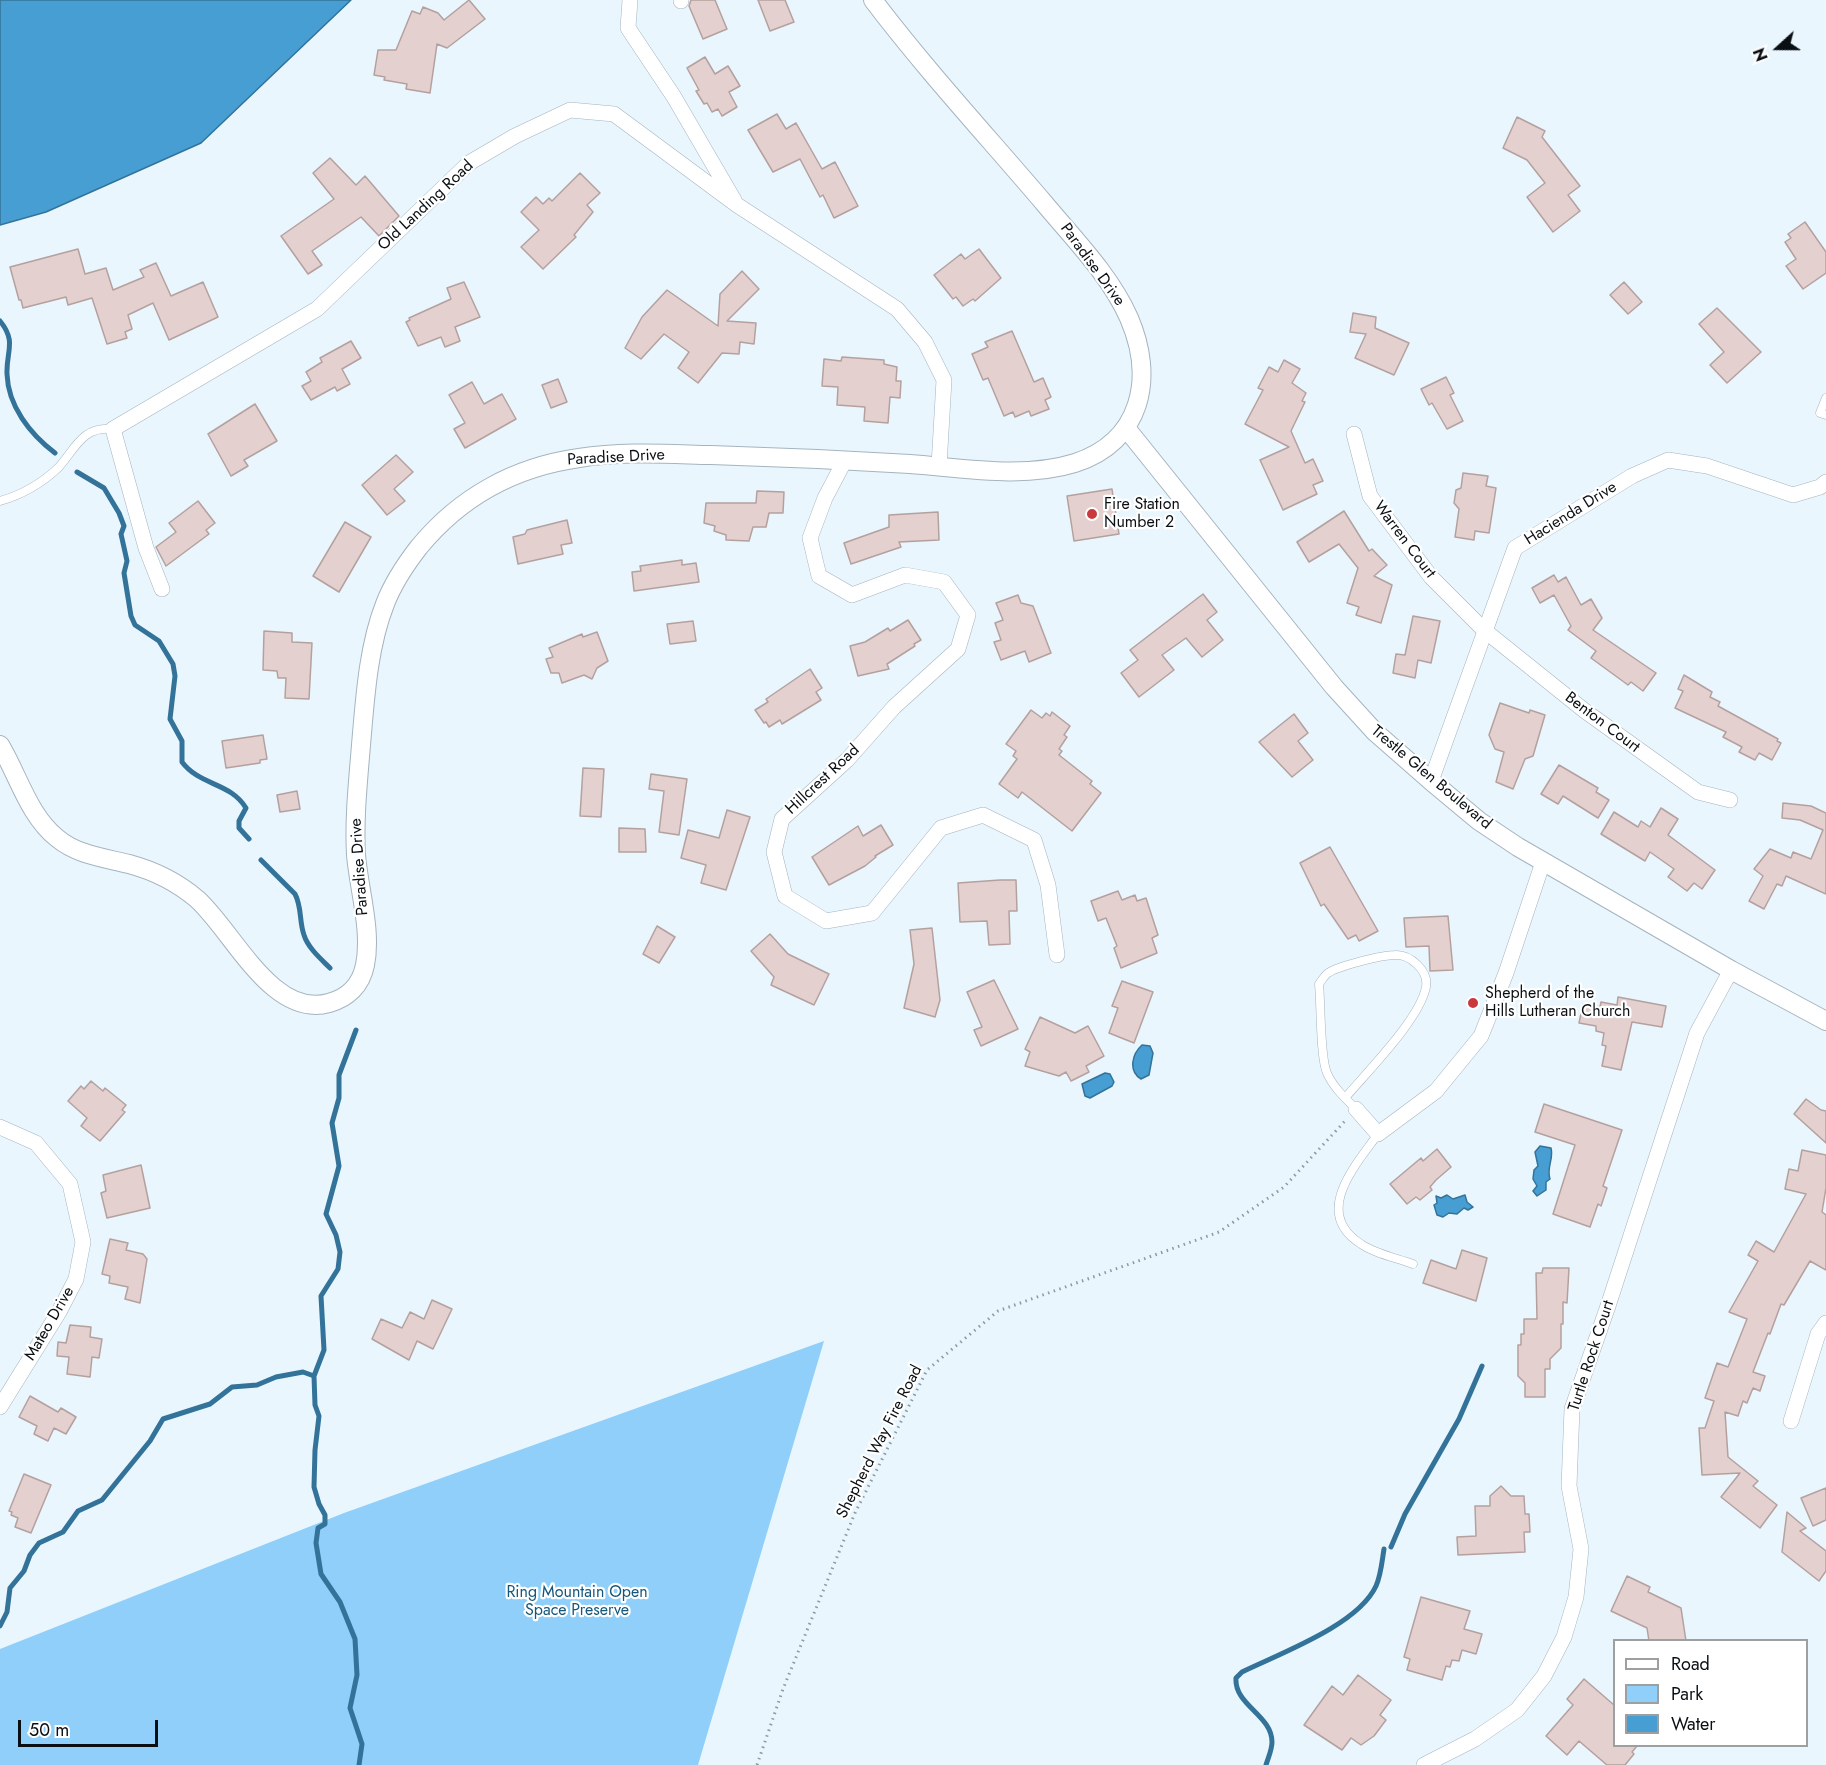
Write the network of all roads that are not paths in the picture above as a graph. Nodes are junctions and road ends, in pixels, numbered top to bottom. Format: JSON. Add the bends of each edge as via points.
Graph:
{"nodes":[{"id":1,"x":630,"y":0,"type":"edge"},
{"id":2,"x":873,"y":0,"type":"edge"},
{"id":3,"x":737,"y":205,"type":"junction"},
{"id":4,"x":1826,"y":398,"type":"edge"},
{"id":5,"x":1826,"y":415,"type":"edge"},
{"id":6,"x":1126,"y":428,"type":"junction"},
{"id":7,"x":113,"y":429,"type":"junction"},
{"id":8,"x":1354,"y":434,"type":"dead end"},
{"id":9,"x":845,"y":460,"type":"junction"},
{"id":10,"x":939,"y":466,"type":"junction"},
{"id":11,"x":1826,"y":482,"type":"edge"},
{"id":12,"x":0,"y":501,"type":"edge"},
{"id":13,"x":162,"y":589,"type":"dead end"},
{"id":14,"x":1484,"y":630,"type":"junction"},
{"id":15,"x":0,"y":744,"type":"edge"},
{"id":16,"x":1431,"y":781,"type":"junction"},
{"id":17,"x":1730,"y":800,"type":"dead end"},
{"id":18,"x":1543,"y":862,"type":"junction"},
{"id":19,"x":1057,"y":955,"type":"dead end"},
{"id":20,"x":1731,"y":970,"type":"junction"},
{"id":21,"x":1826,"y":1021,"type":"edge"},
{"id":22,"x":1345,"y":1098,"type":"junction"},
{"id":23,"x":1356,"y":1109,"type":"joint"},
{"id":24,"x":0,"y":1127,"type":"edge"},
{"id":25,"x":1378,"y":1134,"type":"junction"},
{"id":26,"x":1413,"y":1264,"type":"dead end"},
{"id":27,"x":1826,"y":1323,"type":"edge"},
{"id":28,"x":0,"y":1407,"type":"edge"},
{"id":29,"x":1791,"y":1421,"type":"dead end"},
{"id":30,"x":1424,"y":1765,"type":"edge"}],
"edges":[{"from":1,"to":3,"type":"street","via":[[628,28]]},
{"from":2,"to":6,"type":"street","name":"Paradise Drive","via":[[1085,252],[1121,302],[1137,342],[1142,373],[1138,404]]},
{"from":3,"to":7,"type":"street","name":"Old Landing Road","via":[[614,114],[570,110],[515,135],[469,163],[317,309]]},
{"from":3,"to":10,"type":"street","name":"Old Landing Road","via":[[897,309],[925,342],[944,380]]},
{"from":4,"to":5,"type":"lane","via":[[1820,413]]},
{"from":6,"to":10,"type":"street","name":"Paradise Drive","via":[[1099,452],[1063,466],[1024,470]]},
{"from":6,"to":16,"type":"street","name":"Trestle Glen Boulevard","via":[[1341,695],[1375,732]]},
{"from":7,"to":12,"type":"lane","via":[[99,428],[82,438],[56,469],[16,496]]},
{"from":7,"to":13,"type":"street","via":[[146,548]]},
{"from":8,"to":14,"type":"street","name":"Warren Court","via":[[1370,496],[1431,577]]},
{"from":9,"to":10,"type":"street","name":"Paradise Drive"},
{"from":9,"to":15,"type":"street","name":"Paradise Drive","via":[[652,454],[574,458],[522,472],[486,488],[435,529],[395,582],[377,629],[363,719],[356,820],[366,959],[356,986],[333,1002],[307,1005],[280,993],[261,976],[204,905],[164,876],[84,853],[58,839],[38,817]]},
{"from":9,"to":19,"type":"street","name":"Hillcrest Road","via":[[810,538],[819,576],[852,595],[904,575],[944,582],[968,615],[958,649],[782,819],[774,852],[785,896],[826,921],[872,913],[941,828],[983,815],[1034,840],[1048,885]]},
{"from":11,"to":14,"type":"street","name":"Hacienda Drive","via":[[1793,495],[1707,466],[1668,460],[1632,476],[1515,548]]},
{"from":14,"to":16,"type":"street","name":"Hacienda Drive"},
{"from":14,"to":17,"type":"street","name":"Benton Court","via":[[1585,711],[1698,792]]},
{"from":16,"to":18,"type":"street","name":"Trestle Glen Boulevard","via":[[1489,828]]},
{"from":18,"to":20,"type":"street","name":"Trestle Glen Boulevard"},
{"from":18,"to":25,"type":"street","via":[[1481,1036],[1436,1091]]},
{"from":20,"to":21,"type":"street","name":"Trestle Glen Boulevard"},
{"from":20,"to":30,"type":"street","name":"Turtle Rock Court","via":[[1696,1033],[1572,1409],[1569,1486],[1581,1549],[1576,1596],[1564,1637],[1544,1676],[1517,1710],[1475,1739]]},
{"from":22,"to":22,"type":"lane","via":[[1419,1008],[1427,985],[1422,970],[1408,957],[1395,955],[1353,966],[1327,974],[1319,984],[1325,1070]]},
{"from":22,"to":23,"type":"lane"},
{"from":23,"to":25,"type":"street"},
{"from":24,"to":28,"type":"street","name":"Mateo Drive","via":[[36,1143],[70,1184],[83,1242],[76,1279]]},
{"from":25,"to":26,"type":"lane","via":[[1343,1186],[1337,1207],[1343,1225],[1360,1244]]},
{"from":27,"to":29,"type":"street","via":[[1818,1334]]}]}
